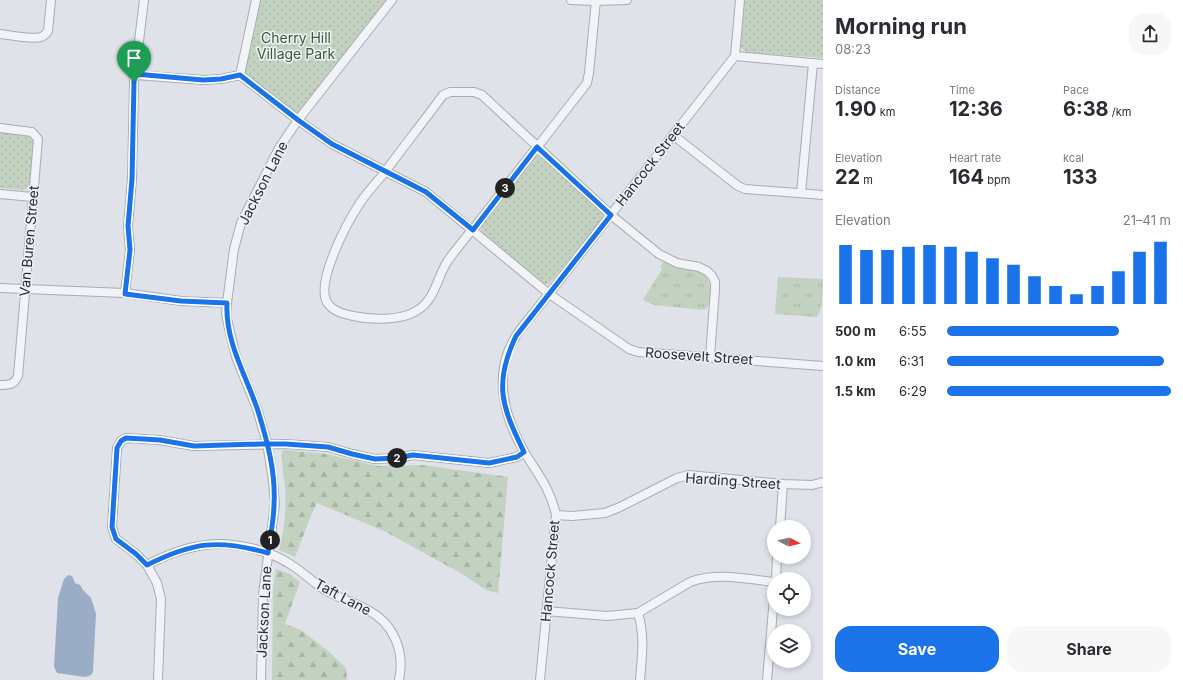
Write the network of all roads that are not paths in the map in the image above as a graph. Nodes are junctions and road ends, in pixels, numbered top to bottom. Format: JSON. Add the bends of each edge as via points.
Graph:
{"nodes":[{"id":1,"x":51,"y":0,"type":"edge"},
{"id":2,"x":144,"y":0,"type":"edge"},
{"id":3,"x":256,"y":0,"type":"edge"},
{"id":4,"x":392,"y":0,"type":"edge"},
{"id":5,"x":571,"y":0,"type":"edge"},
{"id":6,"x":627,"y":0,"type":"edge"},
{"id":7,"x":740,"y":0,"type":"edge"},
{"id":8,"x":596,"y":1,"type":"edge"},
{"id":9,"x":0,"y":34,"type":"edge"},
{"id":10,"x":735,"y":56,"type":"junction"},
{"id":11,"x":813,"y":63,"type":"junction"},
{"id":12,"x":823,"y":64,"type":"edge"},
{"id":13,"x":135,"y":74,"type":"junction"},
{"id":14,"x":240,"y":75,"type":"junction"},
{"id":15,"x":298,"y":120,"type":"junction"},
{"id":16,"x":0,"y":128,"type":"edge"},
{"id":17,"x":673,"y":135,"type":"junction"},
{"id":18,"x":537,"y":147,"type":"junction"},
{"id":19,"x":385,"y":171,"type":"junction"},
{"id":20,"x":802,"y":193,"type":"junction"},
{"id":21,"x":0,"y":194,"type":"edge"},
{"id":22,"x":823,"y":195,"type":"edge"},
{"id":23,"x":32,"y":197,"type":"junction"},
{"id":24,"x":611,"y":215,"type":"junction"},
{"id":25,"x":473,"y":230,"type":"junction"},
{"id":26,"x":0,"y":288,"type":"edge"},
{"id":27,"x":25,"y":290,"type":"junction"},
{"id":28,"x":125,"y":294,"type":"junction"},
{"id":29,"x":548,"y":294,"type":"junction"},
{"id":30,"x":227,"y":303,"type":"junction"},
{"id":31,"x":710,"y":357,"type":"junction"},
{"id":32,"x":823,"y":366,"type":"edge"},
{"id":33,"x":0,"y":384,"type":"edge"},
{"id":34,"x":267,"y":443,"type":"junction"},
{"id":35,"x":524,"y":452,"type":"junction"},
{"id":36,"x":823,"y":482,"type":"edge"},
{"id":37,"x":783,"y":484,"type":"junction"},
{"id":38,"x":556,"y":515,"type":"junction"},
{"id":39,"x":780,"y":520,"type":"edge"},
{"id":40,"x":268,"y":553,"type":"junction"},
{"id":41,"x":147,"y":565,"type":"junction"},
{"id":42,"x":767,"y":581,"type":"edge"},
{"id":43,"x":546,"y":611,"type":"junction"},
{"id":44,"x":638,"y":612,"type":"junction"},
{"id":45,"x":772,"y":616,"type":"edge"},
{"id":46,"x":158,"y":680,"type":"edge"},
{"id":47,"x":261,"y":680,"type":"edge"},
{"id":48,"x":399,"y":680,"type":"edge"},
{"id":49,"x":540,"y":680,"type":"edge"},
{"id":50,"x":640,"y":680,"type":"edge"},
{"id":51,"x":767,"y":680,"type":"edge"}],
"edges":[{"from":1,"to":9,"type":"street","via":[[48,31],[45,35],[34,38]]},
{"from":2,"to":13,"type":"street"},
{"from":3,"to":14,"type":"street"},
{"from":4,"to":15,"type":"street","name":"Jackson Lane"},
{"from":5,"to":8,"type":"street"},
{"from":6,"to":8,"type":"street"},
{"from":7,"to":10,"type":"street"},
{"from":8,"to":18,"type":"street","via":[[587,83]]},
{"from":10,"to":11,"type":"street"},
{"from":10,"to":17,"type":"street","name":"Hancock Street"},
{"from":11,"to":12,"type":"street"},
{"from":11,"to":20,"type":"street"},
{"from":13,"to":14,"type":"street","via":[[203,80]]},
{"from":13,"to":28,"type":"street","via":[[128,226],[130,250]]},
{"from":14,"to":15,"type":"street","name":"Roosevelt Street"},
{"from":15,"to":19,"type":"street","name":"Roosevelt Street","via":[[332,144]]},
{"from":15,"to":30,"type":"street","name":"Jackson Lane","via":[[279,148],[241,223],[234,249]]},
{"from":16,"to":23,"type":"street","name":"Van Buren Street","via":[[32,132],[36,136],[38,143]]},
{"from":17,"to":20,"type":"street","via":[[738,186],[745,189]]},
{"from":17,"to":24,"type":"street","name":"Hancock Street"},
{"from":18,"to":19,"type":"street","via":[[482,95],[474,92],[450,92],[443,95]]},
{"from":18,"to":24,"type":"street"},
{"from":18,"to":25,"type":"street"},
{"from":19,"to":25,"type":"street","name":"Roosevelt Street","via":[[426,192]]},
{"from":19,"to":25,"type":"street","via":[[361,202],[330,265],[324,284],[324,296],[334,310],[362,318],[382,319],[417,311],[434,293],[447,262]]},
{"from":20,"to":22,"type":"street"},
{"from":21,"to":23,"type":"street"},
{"from":23,"to":27,"type":"street","name":"Van Buren Street"},
{"from":24,"to":29,"type":"street","name":"Hancock Street"},
{"from":24,"to":31,"type":"street","via":[[660,254],[677,263],[699,267],[712,276],[715,289]]},
{"from":25,"to":29,"type":"street","name":"Roosevelt Street"},
{"from":26,"to":27,"type":"street"},
{"from":27,"to":28,"type":"street"},
{"from":27,"to":33,"type":"street","name":"Van Buren Street","via":[[18,376],[13,384]]},
{"from":28,"to":30,"type":"street","via":[[181,301]]},
{"from":29,"to":31,"type":"street","name":"Roosevelt Street","via":[[630,349],[638,352]]},
{"from":29,"to":35,"type":"street","name":"Hancock Street","via":[[516,336],[502,373],[506,411]]},
{"from":30,"to":34,"type":"street","name":"Jackson Lane","via":[[226,314],[236,357],[257,409]]},
{"from":31,"to":32,"type":"street","name":"Roosevelt Street"},
{"from":34,"to":35,"type":"street","via":[[328,447],[375,459],[413,455],[489,463],[517,457]]},
{"from":34,"to":40,"type":"street","name":"Jackson Lane","via":[[274,481]]},
{"from":34,"to":41,"type":"street","via":[[194,446],[160,440],[126,438],[121,441],[117,448],[112,527],[116,539]]},
{"from":35,"to":38,"type":"street","name":"Hancock Street","via":[[547,487]]},
{"from":36,"to":37,"type":"street","name":"Harding Street","via":[[812,485]]},
{"from":37,"to":38,"type":"street","name":"Harding Street","via":[[689,475],[677,478],[605,513]]},
{"from":37,"to":39,"type":"street"},
{"from":38,"to":43,"type":"street","name":"Hancock Street"},
{"from":40,"to":41,"type":"street","name":"Taft Lane","via":[[247,547],[208,544],[168,554]]},
{"from":40,"to":47,"type":"street","name":"Jackson Lane","via":[[263,594]]},
{"from":40,"to":48,"type":"street","name":"Taft Lane","via":[[296,568],[324,589],[377,615],[391,631],[397,643],[401,657]]},
{"from":41,"to":46,"type":"street","via":[[157,583],[161,599]]},
{"from":42,"to":44,"type":"street","via":[[722,577],[698,579]]},
{"from":43,"to":44,"type":"street","via":[[607,616]]},
{"from":43,"to":49,"type":"street","name":"Hancock Street"},
{"from":44,"to":50,"type":"street","via":[[643,640]]},
{"from":45,"to":51,"type":"street"}]}
